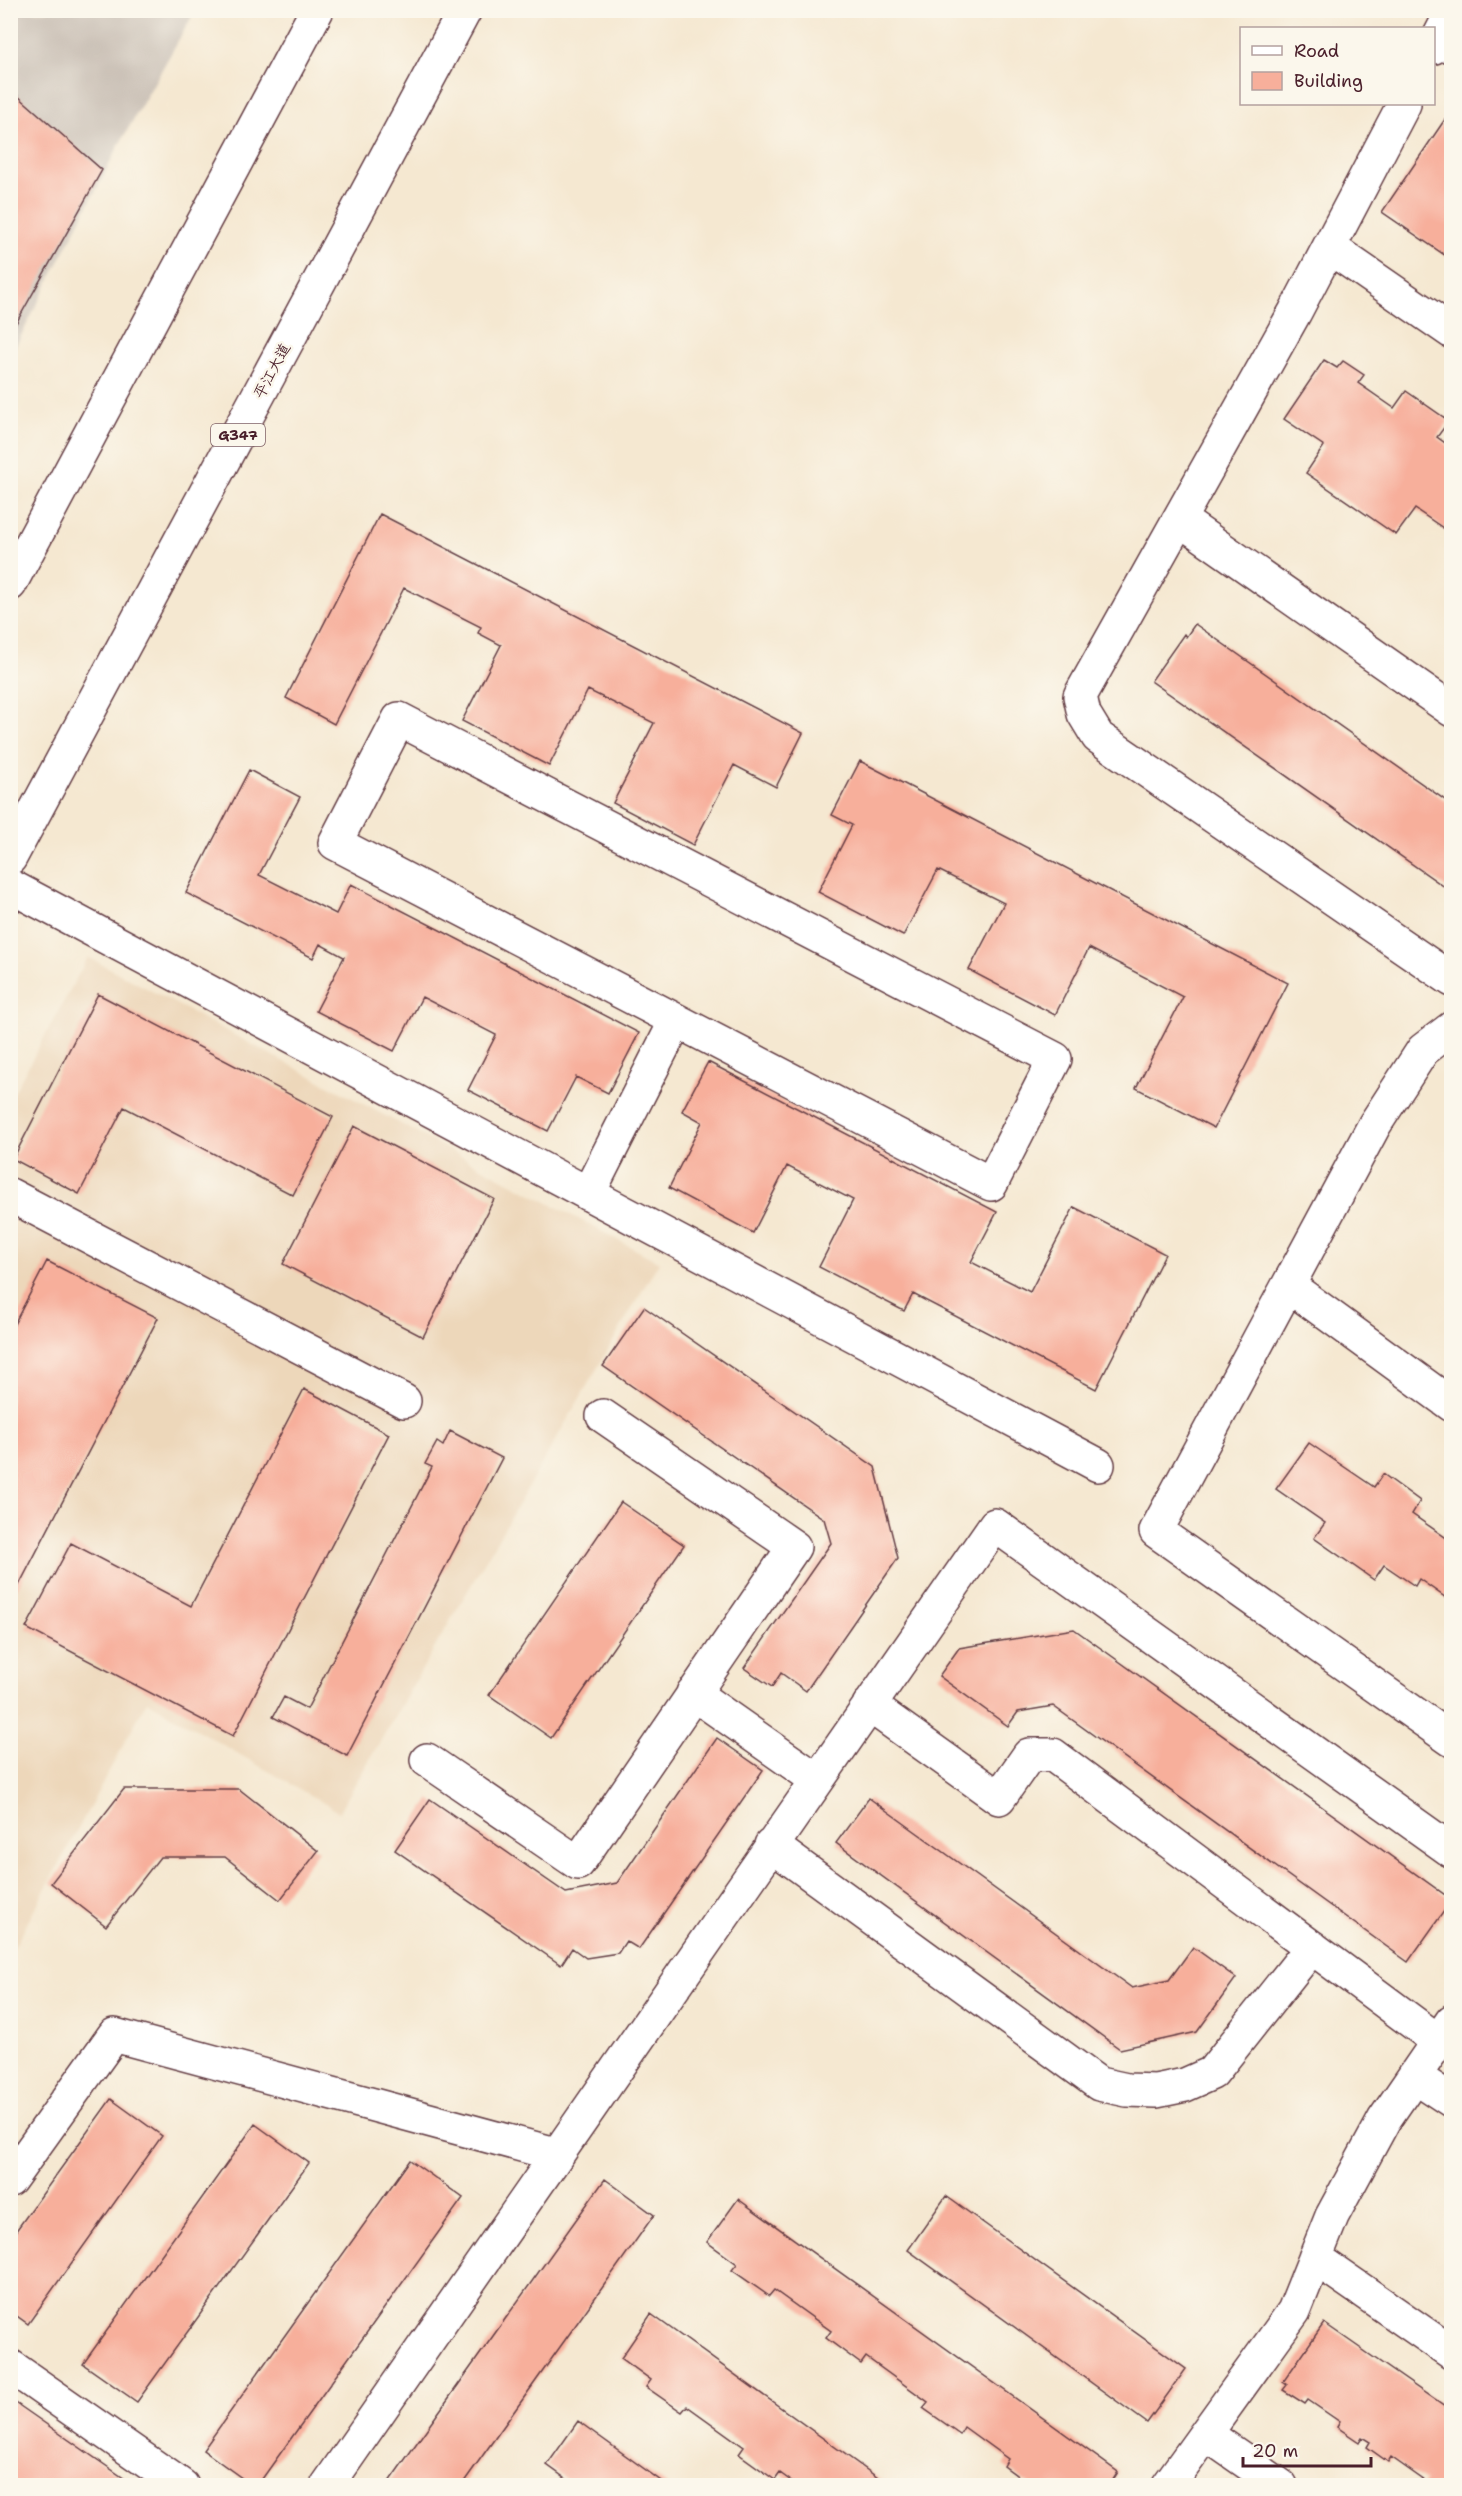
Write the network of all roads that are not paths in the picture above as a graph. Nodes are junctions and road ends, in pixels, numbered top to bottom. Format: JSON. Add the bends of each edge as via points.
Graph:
{"nodes":[{"id":1,"x":317,"y":10,"type":"edge"},
{"id":2,"x":465,"y":10,"type":"edge"},
{"id":3,"x":1452,"y":12,"type":"edge"},
{"id":4,"x":1435,"y":45,"type":"edge"},
{"id":5,"x":1403,"y":105,"type":"edge"},
{"id":6,"x":1329,"y":247,"type":"junction"},
{"id":7,"x":1452,"y":332,"type":"edge"},
{"id":8,"x":1179,"y":519,"type":"junction"},
{"id":9,"x":10,"y":584,"type":"edge"},
{"id":10,"x":1452,"y":710,"type":"edge"},
{"id":11,"x":10,"y":858,"type":"edge"},
{"id":12,"x":10,"y":886,"type":"edge"},
{"id":13,"x":1452,"y":980,"type":"edge"},
{"id":14,"x":676,"y":1021,"type":"junction"},
{"id":15,"x":1452,"y":1028,"type":"edge"},
{"id":16,"x":588,"y":1194,"type":"junction"},
{"id":17,"x":10,"y":1195,"type":"edge"},
{"id":18,"x":1289,"y":1286,"type":"junction"},
{"id":19,"x":404,"y":1401,"type":"dead end"},
{"id":20,"x":1452,"y":1405,"type":"edge"},
{"id":21,"x":603,"y":1416,"type":"dead end"},
{"id":22,"x":1098,"y":1466,"type":"dead end"},
{"id":23,"x":693,"y":1693,"type":"junction"},
{"id":24,"x":869,"y":1705,"type":"junction"},
{"id":25,"x":1452,"y":1740,"type":"edge"},
{"id":26,"x":428,"y":1760,"type":"dead end"},
{"id":27,"x":817,"y":1780,"type":"junction"},
{"id":28,"x":771,"y":1845,"type":"junction"},
{"id":29,"x":1452,"y":1851,"type":"edge"},
{"id":30,"x":1312,"y":1947,"type":"junction"},
{"id":31,"x":1445,"y":2031,"type":"edge"},
{"id":32,"x":1414,"y":2076,"type":"junction"},
{"id":33,"x":1452,"y":2101,"type":"edge"},
{"id":34,"x":555,"y":2154,"type":"junction"},
{"id":35,"x":10,"y":2180,"type":"edge"},
{"id":36,"x":1316,"y":2259,"type":"junction"},
{"id":37,"x":1452,"y":2353,"type":"edge"},
{"id":38,"x":10,"y":2366,"type":"edge"},
{"id":39,"x":1206,"y":2434,"type":"junction"},
{"id":40,"x":182,"y":2486,"type":"edge"},
{"id":41,"x":327,"y":2486,"type":"edge"},
{"id":42,"x":1168,"y":2486,"type":"edge"},
{"id":43,"x":1281,"y":2486,"type":"edge"}],
"edges":[{"from":1,"to":9,"type":"main road"},
{"from":2,"to":11,"type":"main road","name":"平江大道","number":"G347"},
{"from":3,"to":4,"type":"main road"},
{"from":5,"to":6,"type":"main road"},
{"from":6,"to":7,"type":"main road"},
{"from":6,"to":8,"type":"main road"},
{"from":8,"to":10,"type":"main road"},
{"from":8,"to":13,"type":"main road","via":[[1080,696],[1084,714],[1098,736]]},
{"from":12,"to":16,"type":"main road"},
{"from":14,"to":14,"type":"main road","via":[[335,843],[399,719],[1055,1059],[991,1184]]},
{"from":14,"to":16,"type":"main road"},
{"from":15,"to":18,"type":"main road","via":[[1423,1050],[1375,1124]]},
{"from":16,"to":22,"type":"main road"},
{"from":17,"to":19,"type":"main road"},
{"from":18,"to":20,"type":"main road"},
{"from":18,"to":25,"type":"main road","via":[[1156,1531]]},
{"from":21,"to":23,"type":"main road","via":[[794,1546]]},
{"from":23,"to":26,"type":"main road","via":[[578,1863]]},
{"from":23,"to":27,"type":"main road"},
{"from":24,"to":27,"type":"main road"},
{"from":24,"to":29,"type":"main road","via":[[995,1525]]},
{"from":24,"to":30,"type":"main road","via":[[999,1798],[1029,1755],[1053,1755]]},
{"from":27,"to":28,"type":"main road"},
{"from":28,"to":30,"type":"main road","via":[[1099,2084],[1127,2090],[1156,2091],[1185,2085],[1212,2073]]},
{"from":28,"to":34,"type":"main road"},
{"from":30,"to":31,"type":"main road"},
{"from":31,"to":32,"type":"main road"},
{"from":32,"to":33,"type":"main road"},
{"from":32,"to":36,"type":"main road","via":[[1332,2216]]},
{"from":34,"to":35,"type":"main road","via":[[114,2035]]},
{"from":34,"to":41,"type":"main road"},
{"from":36,"to":37,"type":"main road"},
{"from":36,"to":39,"type":"main road","via":[[1294,2312]]},
{"from":38,"to":40,"type":"main road"},
{"from":39,"to":42,"type":"main road"},
{"from":39,"to":43,"type":"main road"}]}
